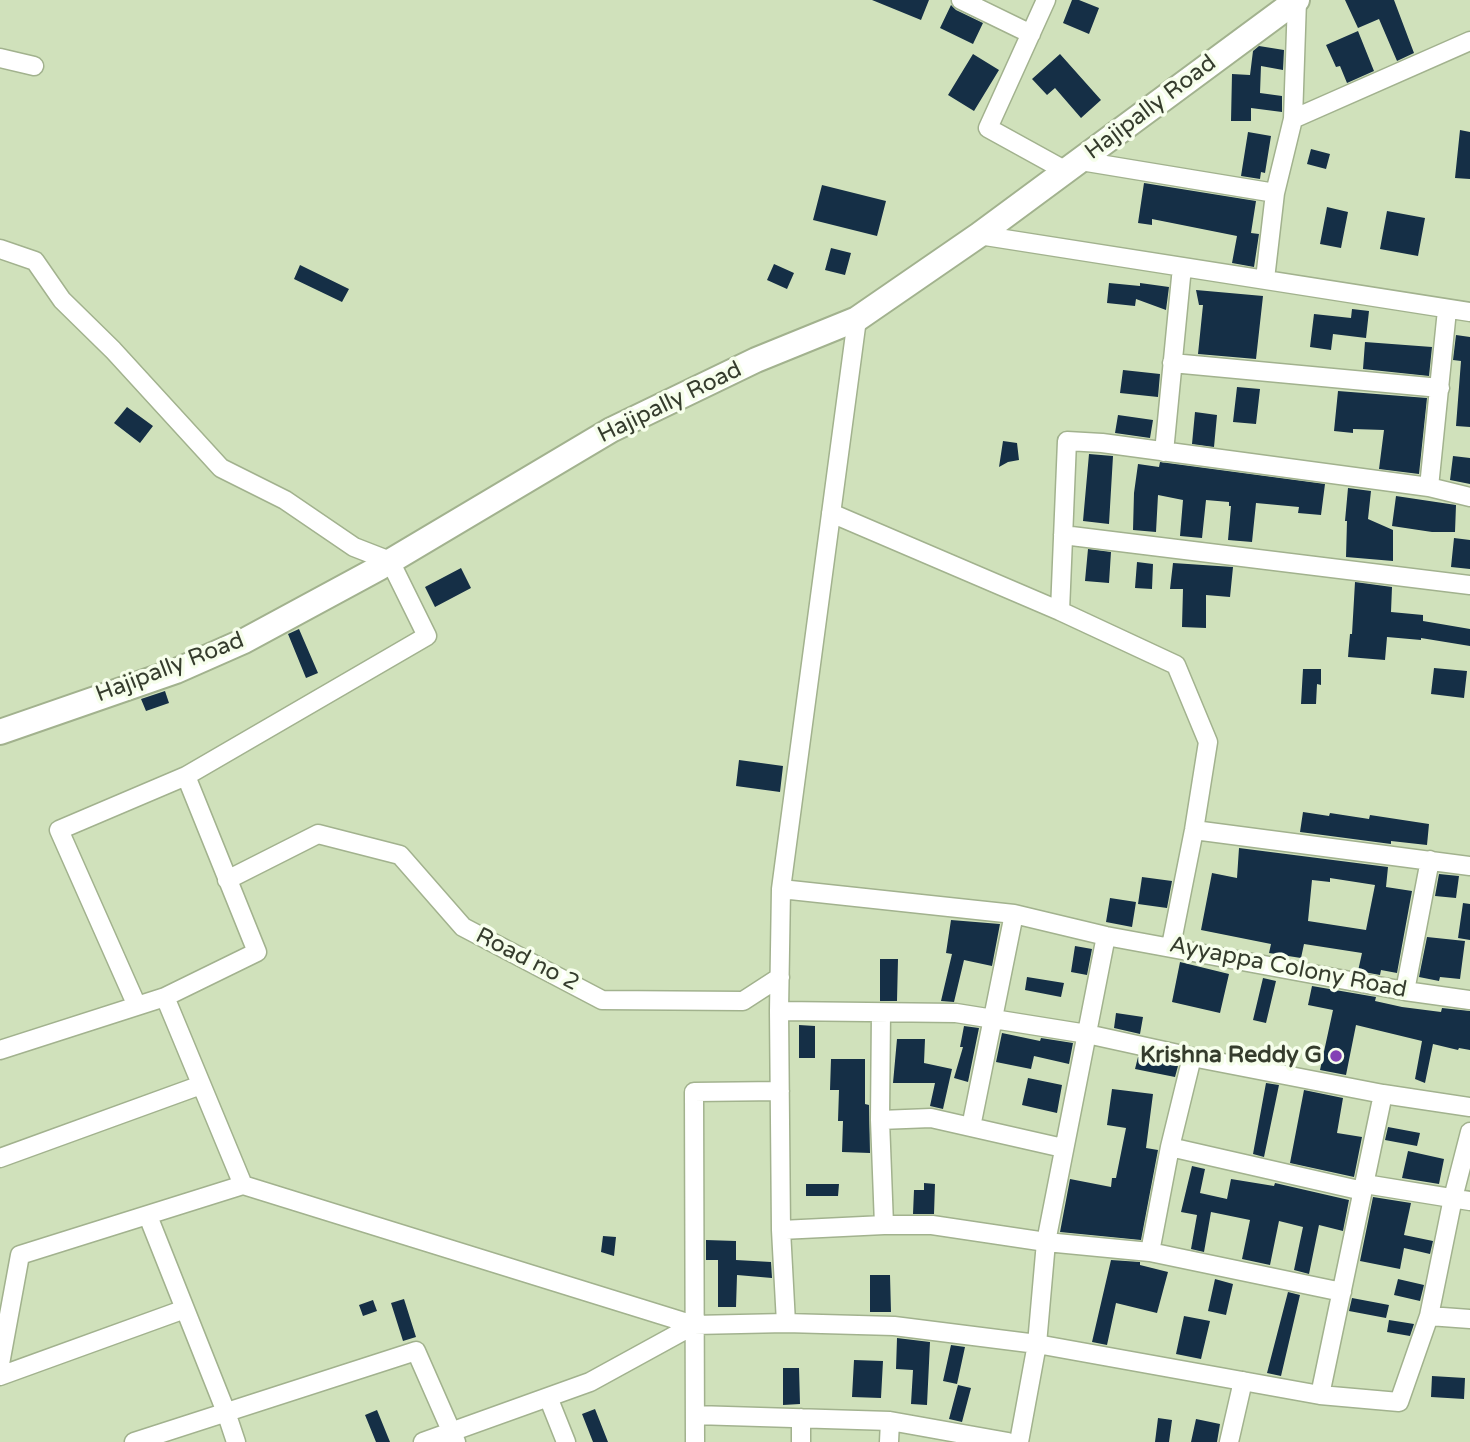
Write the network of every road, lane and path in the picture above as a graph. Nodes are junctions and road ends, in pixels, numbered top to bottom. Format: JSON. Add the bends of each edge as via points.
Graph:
{"nodes":[{"id":1,"x":961,"y":0,"type":"edge"},
{"id":2,"x":1046,"y":0,"type":"edge"},
{"id":3,"x":1297,"y":0,"type":"edge"},
{"id":4,"x":1031,"y":34,"type":"junction"},
{"id":5,"x":1470,"y":41,"type":"edge"},
{"id":6,"x":0,"y":58,"type":"edge"},
{"id":7,"x":34,"y":66,"type":"dead end"},
{"id":8,"x":1293,"y":119,"type":"junction"},
{"id":9,"x":1073,"y":166,"type":"junction"},
{"id":10,"x":1275,"y":193,"type":"junction"},
{"id":11,"x":979,"y":235,"type":"junction"},
{"id":12,"x":0,"y":249,"type":"edge"},
{"id":13,"x":1182,"y":267,"type":"junction"},
{"id":14,"x":1265,"y":279,"type":"junction"},
{"id":15,"x":1447,"y":310,"type":"junction"},
{"id":16,"x":1470,"y":312,"type":"edge"},
{"id":17,"x":857,"y":319,"type":"junction"},
{"id":18,"x":1172,"y":363,"type":"junction"},
{"id":19,"x":1440,"y":388,"type":"junction"},
{"id":20,"x":1164,"y":452,"type":"junction"},
{"id":21,"x":1429,"y":487,"type":"junction"},
{"id":22,"x":1470,"y":497,"type":"edge"},
{"id":23,"x":831,"y":513,"type":"junction"},
{"id":24,"x":1063,"y":534,"type":"junction"},
{"id":25,"x":390,"y":561,"type":"junction"},
{"id":26,"x":1470,"y":586,"type":"edge"},
{"id":27,"x":1060,"y":611,"type":"junction"},
{"id":28,"x":0,"y":732,"type":"edge"},
{"id":29,"x":186,"y":776,"type":"junction"},
{"id":30,"x":1194,"y":830,"type":"junction"},
{"id":31,"x":1430,"y":860,"type":"junction"},
{"id":32,"x":1470,"y":866,"type":"edge"},
{"id":33,"x":228,"y":880,"type":"junction"},
{"id":34,"x":781,"y":889,"type":"junction"},
{"id":35,"x":1014,"y":914,"type":"junction"},
{"id":36,"x":1106,"y":936,"type":"junction"},
{"id":37,"x":1171,"y":946,"type":"junction"},
{"id":38,"x":780,"y":977,"type":"junction"},
{"id":39,"x":1405,"y":991,"type":"junction"},
{"id":40,"x":164,"y":997,"type":"junction"},
{"id":41,"x":1470,"y":1000,"type":"edge"},
{"id":42,"x":137,"y":1006,"type":"junction"},
{"id":43,"x":779,"y":1012,"type":"junction"},
{"id":44,"x":881,"y":1013,"type":"junction"},
{"id":45,"x":991,"y":1018,"type":"junction"},
{"id":46,"x":1087,"y":1034,"type":"junction"},
{"id":47,"x":0,"y":1050,"type":"edge"},
{"id":48,"x":1192,"y":1057,"type":"junction"},
{"id":49,"x":201,"y":1084,"type":"junction"},
{"id":50,"x":780,"y":1091,"type":"junction"},
{"id":51,"x":1383,"y":1094,"type":"junction"},
{"id":52,"x":1470,"y":1107,"type":"edge"},
{"id":53,"x":880,"y":1120,"type":"junction"},
{"id":54,"x":971,"y":1126,"type":"junction"},
{"id":55,"x":1470,"y":1132,"type":"edge"},
{"id":56,"x":1170,"y":1147,"type":"junction"},
{"id":57,"x":1063,"y":1148,"type":"junction"},
{"id":58,"x":0,"y":1158,"type":"edge"},
{"id":59,"x":243,"y":1185,"type":"junction"},
{"id":60,"x":1364,"y":1187,"type":"junction"},
{"id":61,"x":1462,"y":1200,"type":"edge"},
{"id":62,"x":148,"y":1216,"type":"junction"},
{"id":63,"x":884,"y":1225,"type":"junction"},
{"id":64,"x":781,"y":1230,"type":"junction"},
{"id":65,"x":1046,"y":1242,"type":"junction"},
{"id":66,"x":1150,"y":1252,"type":"junction"},
{"id":67,"x":1342,"y":1292,"type":"junction"},
{"id":68,"x":185,"y":1309,"type":"junction"},
{"id":69,"x":1429,"y":1316,"type":"junction"},
{"id":70,"x":1470,"y":1320,"type":"edge"},
{"id":71,"x":786,"y":1323,"type":"junction"},
{"id":72,"x":694,"y":1325,"type":"junction"},
{"id":73,"x":1037,"y":1344,"type":"junction"},
{"id":74,"x":0,"y":1364,"type":"edge"},
{"id":75,"x":0,"y":1376,"type":"edge"},
{"id":76,"x":1242,"y":1381,"type":"junction"},
{"id":77,"x":1320,"y":1395,"type":"junction"},
{"id":78,"x":548,"y":1397,"type":"junction"},
{"id":79,"x":226,"y":1412,"type":"junction"},
{"id":80,"x":695,"y":1415,"type":"junction"},
{"id":81,"x":801,"y":1419,"type":"junction"},
{"id":82,"x":890,"y":1421,"type":"junction"},
{"id":83,"x":455,"y":1437,"type":"edge"},
{"id":84,"x":134,"y":1442,"type":"edge"},
{"id":85,"x":236,"y":1442,"type":"edge"},
{"id":86,"x":423,"y":1442,"type":"edge"},
{"id":87,"x":565,"y":1442,"type":"edge"},
{"id":88,"x":695,"y":1442,"type":"edge"},
{"id":89,"x":800,"y":1442,"type":"edge"},
{"id":90,"x":889,"y":1442,"type":"edge"},
{"id":91,"x":1008,"y":1442,"type":"edge"},
{"id":92,"x":1018,"y":1442,"type":"edge"},
{"id":93,"x":1229,"y":1442,"type":"edge"}],
"edges":[{"from":1,"to":4,"type":"street"},
{"from":2,"to":4,"type":"street"},
{"from":3,"to":8,"type":"street"},
{"from":3,"to":9,"type":"street","name":"Hajipally Road"},
{"from":4,"to":9,"type":"street","via":[[988,128]]},
{"from":5,"to":8,"type":"street"},
{"from":6,"to":7,"type":"street"},
{"from":8,"to":10,"type":"street"},
{"from":9,"to":10,"type":"street"},
{"from":9,"to":11,"type":"street","name":"Hajipally Road"},
{"from":10,"to":14,"type":"street"},
{"from":11,"to":13,"type":"street"},
{"from":11,"to":17,"type":"street","name":"Hajipally Road"},
{"from":12,"to":25,"type":"street","via":[[34,261],[62,300],[221,468],[285,500],[354,547]]},
{"from":13,"to":14,"type":"street"},
{"from":13,"to":18,"type":"street"},
{"from":14,"to":15,"type":"street"},
{"from":15,"to":16,"type":"street"},
{"from":15,"to":19,"type":"street"},
{"from":17,"to":23,"type":"street"},
{"from":17,"to":25,"type":"street","name":"Hajipally Road","via":[[756,360],[611,430]]},
{"from":18,"to":19,"type":"street"},
{"from":18,"to":20,"type":"street"},
{"from":19,"to":21,"type":"street"},
{"from":20,"to":21,"type":"street"},
{"from":20,"to":24,"type":"street","via":[[1067,441]]},
{"from":21,"to":22,"type":"street"},
{"from":23,"to":27,"type":"street"},
{"from":23,"to":34,"type":"street"},
{"from":24,"to":26,"type":"street"},
{"from":24,"to":27,"type":"street"},
{"from":25,"to":28,"type":"street","name":"Hajipally Road","via":[[196,663]]},
{"from":25,"to":29,"type":"street","via":[[427,636]]},
{"from":27,"to":30,"type":"street","via":[[1176,665],[1208,742]]},
{"from":29,"to":33,"type":"street"},
{"from":29,"to":42,"type":"street","via":[[59,830]]},
{"from":30,"to":31,"type":"street"},
{"from":30,"to":37,"type":"street"},
{"from":31,"to":32,"type":"street"},
{"from":31,"to":39,"type":"street"},
{"from":33,"to":38,"type":"street","name":"Road no 2","via":[[318,834],[400,855],[463,927],[603,1000],[743,1001]]},
{"from":33,"to":40,"type":"street","via":[[257,953]]},
{"from":34,"to":35,"type":"street","name":"Ayyappa Colony Road"},
{"from":34,"to":38,"type":"street"},
{"from":35,"to":36,"type":"street","name":"Ayyappa Colony Road"},
{"from":35,"to":45,"type":"street"},
{"from":36,"to":37,"type":"street","name":"Ayyappa Colony Road"},
{"from":36,"to":46,"type":"street"},
{"from":37,"to":39,"type":"street","name":"Ayyappa Colony Road"},
{"from":38,"to":43,"type":"street"},
{"from":39,"to":41,"type":"street","name":"Ayyappa Colony Road"},
{"from":40,"to":42,"type":"street"},
{"from":40,"to":49,"type":"street"},
{"from":42,"to":47,"type":"street"},
{"from":43,"to":44,"type":"street"},
{"from":43,"to":50,"type":"street"},
{"from":44,"to":45,"type":"street"},
{"from":44,"to":53,"type":"street"},
{"from":45,"to":46,"type":"street"},
{"from":45,"to":54,"type":"street"},
{"from":46,"to":48,"type":"street"},
{"from":46,"to":57,"type":"street"},
{"from":48,"to":51,"type":"street"},
{"from":48,"to":56,"type":"street"},
{"from":49,"to":58,"type":"street"},
{"from":49,"to":59,"type":"street"},
{"from":50,"to":64,"type":"street"},
{"from":50,"to":72,"type":"street","via":[[694,1092]]},
{"from":51,"to":52,"type":"street"},
{"from":51,"to":60,"type":"street"},
{"from":53,"to":54,"type":"street","via":[[931,1118]]},
{"from":53,"to":63,"type":"street"},
{"from":54,"to":57,"type":"street"},
{"from":55,"to":61,"type":"street"},
{"from":56,"to":60,"type":"street"},
{"from":56,"to":66,"type":"street"},
{"from":57,"to":65,"type":"street"},
{"from":59,"to":62,"type":"street"},
{"from":59,"to":72,"type":"street"},
{"from":60,"to":61,"type":"street"},
{"from":60,"to":67,"type":"street"},
{"from":61,"to":69,"type":"street"},
{"from":62,"to":68,"type":"street"},
{"from":62,"to":74,"type":"street","via":[[20,1255]]},
{"from":63,"to":64,"type":"street"},
{"from":63,"to":65,"type":"street","via":[[932,1226]]},
{"from":64,"to":71,"type":"street"},
{"from":65,"to":66,"type":"street"},
{"from":65,"to":73,"type":"street"},
{"from":66,"to":67,"type":"street"},
{"from":67,"to":77,"type":"street"},
{"from":68,"to":75,"type":"street"},
{"from":68,"to":79,"type":"street"},
{"from":69,"to":70,"type":"street"},
{"from":69,"to":77,"type":"street","via":[[1399,1402]]},
{"from":71,"to":72,"type":"street"},
{"from":71,"to":73,"type":"street","via":[[894,1326]]},
{"from":72,"to":78,"type":"street","via":[[590,1382]]},
{"from":72,"to":80,"type":"street"},
{"from":73,"to":76,"type":"street"},
{"from":73,"to":92,"type":"street"},
{"from":76,"to":77,"type":"street"},
{"from":76,"to":93,"type":"street"},
{"from":78,"to":83,"type":"street"},
{"from":78,"to":87,"type":"street"},
{"from":79,"to":83,"type":"street","via":[[416,1351]]},
{"from":79,"to":84,"type":"street"},
{"from":79,"to":85,"type":"street"},
{"from":80,"to":81,"type":"street"},
{"from":80,"to":88,"type":"street"},
{"from":81,"to":82,"type":"street"},
{"from":81,"to":89,"type":"street"},
{"from":82,"to":90,"type":"street"},
{"from":82,"to":91,"type":"street"},
{"from":83,"to":86,"type":"street"}]}
